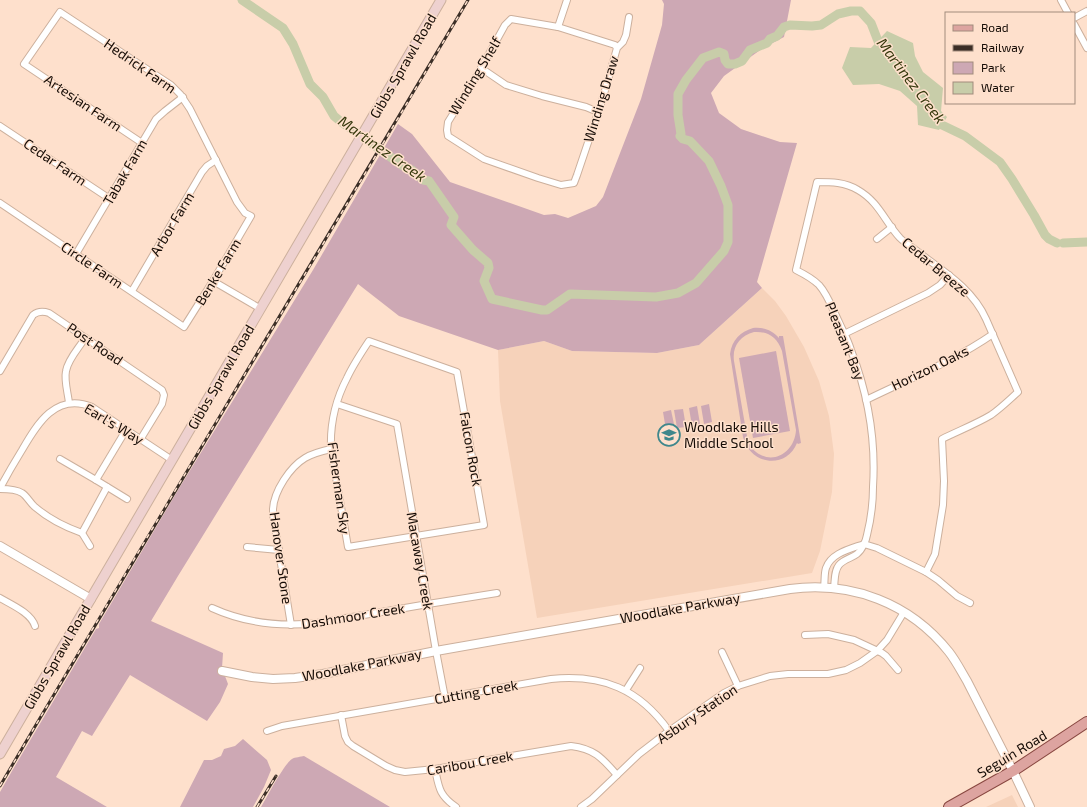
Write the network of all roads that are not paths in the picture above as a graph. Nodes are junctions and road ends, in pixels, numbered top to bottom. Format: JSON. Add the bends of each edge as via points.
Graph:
{"nodes":[{"id":1,"x":441,"y":0,"type":"edge"},
{"id":2,"x":567,"y":0,"type":"edge"},
{"id":3,"x":1061,"y":0,"type":"edge"},
{"id":4,"x":60,"y":12,"type":"joint"},
{"id":5,"x":1067,"y":12,"type":"edge"},
{"id":6,"x":1087,"y":12,"type":"edge"},
{"id":7,"x":629,"y":17,"type":"dead end"},
{"id":8,"x":1075,"y":18,"type":"edge"},
{"id":9,"x":1075,"y":26,"type":"edge"},
{"id":10,"x":558,"y":27,"type":"junction"},
{"id":11,"x":617,"y":48,"type":"junction"},
{"id":12,"x":1087,"y":48,"type":"edge"},
{"id":13,"x":481,"y":68,"type":"junction"},
{"id":14,"x":183,"y":97,"type":"junction"},
{"id":15,"x":598,"y":112,"type":"junction"},
{"id":16,"x":0,"y":126,"type":"edge"},
{"id":17,"x":142,"y":143,"type":"junction"},
{"id":18,"x":216,"y":160,"type":"junction"},
{"id":19,"x":574,"y":183,"type":"joint"},
{"id":20,"x":110,"y":199,"type":"junction"},
{"id":21,"x":0,"y":203,"type":"edge"},
{"id":22,"x":251,"y":216,"type":"joint"},
{"id":23,"x":892,"y":227,"type":"junction"},
{"id":24,"x":877,"y":239,"type":"dead end"},
{"id":25,"x":76,"y":254,"type":"junction"},
{"id":26,"x":796,"y":270,"type":"joint"},
{"id":27,"x":949,"y":275,"type":"junction"},
{"id":28,"x":213,"y":281,"type":"junction"},
{"id":29,"x":132,"y":291,"type":"junction"},
{"id":30,"x":260,"y":309,"type":"junction"},
{"id":31,"x":184,"y":326,"type":"joint"},
{"id":32,"x":844,"y":334,"type":"junction"},
{"id":33,"x":993,"y":334,"type":"junction"},
{"id":34,"x":85,"y":338,"type":"junction"},
{"id":35,"x":0,"y":372,"type":"edge"},
{"id":36,"x":457,"y":372,"type":"joint"},
{"id":37,"x":866,"y":400,"type":"junction"},
{"id":38,"x":69,"y":403,"type":"junction"},
{"id":39,"x":337,"y":404,"type":"junction"},
{"id":40,"x":126,"y":430,"type":"junction"},
{"id":41,"x":140,"y":440,"type":"junction"},
{"id":42,"x":331,"y":449,"type":"junction"},
{"id":43,"x":60,"y":459,"type":"dead end"},
{"id":44,"x":172,"y":460,"type":"junction"},
{"id":45,"x":96,"y":480,"type":"junction"},
{"id":46,"x":107,"y":487,"type":"junction"},
{"id":47,"x":0,"y":488,"type":"edge"},
{"id":48,"x":127,"y":499,"type":"dead end"},
{"id":49,"x":82,"y":533,"type":"junction"},
{"id":50,"x":416,"y":536,"type":"junction"},
{"id":51,"x":864,"y":544,"type":"junction"},
{"id":52,"x":0,"y":546,"type":"edge"},
{"id":53,"x":90,"y":546,"type":"dead end"},
{"id":54,"x":247,"y":547,"type":"dead end"},
{"id":55,"x":279,"y":550,"type":"junction"},
{"id":56,"x":838,"y":554,"type":"junction"},
{"id":57,"x":843,"y":561,"type":"junction"},
{"id":58,"x":926,"y":572,"type":"junction"},
{"id":59,"x":824,"y":587,"type":"junction"},
{"id":60,"x":834,"y":588,"type":"junction"},
{"id":61,"x":496,"y":594,"type":"dead end"},
{"id":62,"x":0,"y":598,"type":"edge"},
{"id":63,"x":91,"y":600,"type":"junction"},
{"id":64,"x":970,"y":603,"type":"dead end"},
{"id":65,"x":428,"y":604,"type":"junction"},
{"id":66,"x":212,"y":608,"type":"dead end"},
{"id":67,"x":904,"y":612,"type":"junction"},
{"id":68,"x":291,"y":625,"type":"junction"},
{"id":69,"x":35,"y":626,"type":"dead end"},
{"id":70,"x":805,"y":635,"type":"dead end"},
{"id":71,"x":436,"y":651,"type":"junction"},
{"id":72,"x":877,"y":651,"type":"junction"},
{"id":73,"x":722,"y":652,"type":"dead end"},
{"id":74,"x":640,"y":668,"type":"dead end"},
{"id":75,"x":898,"y":670,"type":"dead end"},
{"id":76,"x":222,"y":671,"type":"dead end"},
{"id":77,"x":738,"y":686,"type":"junction"},
{"id":78,"x":626,"y":690,"type":"junction"},
{"id":79,"x":445,"y":698,"type":"junction"},
{"id":80,"x":341,"y":716,"type":"junction"},
{"id":81,"x":1087,"y":722,"type":"edge"},
{"id":82,"x":267,"y":731,"type":"dead end"},
{"id":83,"x":669,"y":731,"type":"junction"},
{"id":84,"x":0,"y":754,"type":"edge"},
{"id":85,"x":435,"y":769,"type":"junction"},
{"id":86,"x":1013,"y":771,"type":"junction"},
{"id":87,"x":617,"y":775,"type":"junction"},
{"id":88,"x":456,"y":807,"type":"edge"},
{"id":89,"x":581,"y":807,"type":"edge"},
{"id":90,"x":949,"y":807,"type":"edge"},
{"id":91,"x":1030,"y":807,"type":"edge"}],
"edges":[{"from":1,"to":30,"type":"main road","name":"Gibbs Sprawl Road"},
{"from":2,"to":10,"type":"street"},
{"from":3,"to":5,"type":"street"},
{"from":4,"to":14,"type":"street","name":"Hedrick Farm","via":[[171,85]]},
{"from":4,"to":17,"type":"street","name":"Artesian Farm","via":[[24,64]]},
{"from":6,"to":8,"type":"street"},
{"from":7,"to":11,"type":"street","name":"Winding Draw","via":[[625,39]]},
{"from":9,"to":12,"type":"street"},
{"from":10,"to":11,"type":"street"},
{"from":10,"to":13,"type":"street","name":"Winding Shelf","via":[[511,19]]},
{"from":11,"to":15,"type":"street","name":"Winding Draw"},
{"from":13,"to":15,"type":"street","via":[[506,85]]},
{"from":13,"to":19,"type":"street","name":"Winding Shelf","via":[[448,122],[448,136],[494,163],[538,178],[562,184]]},
{"from":14,"to":17,"type":"street","name":"Tabak Farm","via":[[160,115]]},
{"from":14,"to":18,"type":"street","name":"Hedrick Farm"},
{"from":15,"to":19,"type":"street","name":"Winding Draw"},
{"from":16,"to":20,"type":"street","name":"Cedar Farm"},
{"from":17,"to":20,"type":"street","name":"Tabak Farm"},
{"from":18,"to":22,"type":"street","name":"Hedrick Farm","via":[[237,202],[245,213]]},
{"from":18,"to":29,"type":"street","name":"Arbor Farm","via":[[202,172]]},
{"from":20,"to":25,"type":"street","name":"Tabak Farm"},
{"from":21,"to":25,"type":"street","name":"Circle Farm"},
{"from":22,"to":28,"type":"street","name":"Benke Farm"},
{"from":23,"to":24,"type":"street"},
{"from":23,"to":26,"type":"street","name":"Cedar Breeze","via":[[872,201],[856,189],[837,182],[817,182]]},
{"from":23,"to":27,"type":"street","name":"Cedar Breeze","via":[[900,237]]},
{"from":25,"to":29,"type":"street","name":"Circle Farm"},
{"from":26,"to":32,"type":"street","name":"Pleasant Bay","via":[[819,285]]},
{"from":27,"to":32,"type":"street","via":[[928,293]]},
{"from":27,"to":33,"type":"street","name":"Cedar Breeze","via":[[976,300]]},
{"from":28,"to":30,"type":"street"},
{"from":28,"to":31,"type":"street","name":"Benke Farm"},
{"from":29,"to":31,"type":"street","name":"Circle Farm"},
{"from":30,"to":44,"type":"main road","name":"Gibbs Sprawl Road"},
{"from":32,"to":37,"type":"street","name":"Pleasant Bay","via":[[861,376]]},
{"from":33,"to":37,"type":"street","name":"Horizon Oaks","via":[[959,355]]},
{"from":33,"to":58,"type":"street","name":"Cedar Breeze","via":[[1018,392],[991,414],[942,439],[942,512],[935,554]]},
{"from":34,"to":35,"type":"street","name":"Post Road","via":[[49,313],[35,313]]},
{"from":34,"to":38,"type":"street","via":[[70,360],[66,371]]},
{"from":34,"to":41,"type":"street","name":"Post Road","via":[[164,392],[162,404]]},
{"from":36,"to":39,"type":"street","name":"Fisherman Sky","via":[[369,341],[346,378]]},
{"from":36,"to":50,"type":"street","name":"Falcon Rock","via":[[484,525]]},
{"from":37,"to":51,"type":"street","name":"Pleasant Bay","via":[[873,436],[874,471],[872,504]]},
{"from":38,"to":40,"type":"street","name":"Earl's Way","via":[[92,407]]},
{"from":38,"to":47,"type":"street","name":"Earl's Way","via":[[52,411],[33,432]]},
{"from":39,"to":42,"type":"street","name":"Fisherman Sky"},
{"from":39,"to":50,"type":"street","name":"Macaway Creek","via":[[397,424]]},
{"from":40,"to":41,"type":"street","name":"Earl's Way"},
{"from":40,"to":45,"type":"street"},
{"from":41,"to":44,"type":"street","name":"Earl's Way"},
{"from":42,"to":50,"type":"street","name":"Fisherman Sky","via":[[348,547]]},
{"from":42,"to":55,"type":"street","name":"Hanover Stone","via":[[316,452],[294,466],[276,495],[273,508]]},
{"from":43,"to":45,"type":"street"},
{"from":44,"to":63,"type":"main road","name":"Gibbs Sprawl Road"},
{"from":45,"to":46,"type":"street"},
{"from":46,"to":48,"type":"street"},
{"from":46,"to":49,"type":"street"},
{"from":47,"to":49,"type":"street","via":[[22,493],[34,506],[63,526]]},
{"from":49,"to":53,"type":"street"},
{"from":50,"to":65,"type":"street","name":"Macaway Creek"},
{"from":51,"to":56,"type":"street"},
{"from":51,"to":57,"type":"street","via":[[857,554]]},
{"from":51,"to":58,"type":"street"},
{"from":52,"to":63,"type":"street"},
{"from":54,"to":55,"type":"street"},
{"from":55,"to":68,"type":"street","name":"Hanover Stone"},
{"from":56,"to":57,"type":"street"},
{"from":56,"to":59,"type":"street","via":[[828,564]]},
{"from":57,"to":60,"type":"street","via":[[835,573]]},
{"from":58,"to":64,"type":"street"},
{"from":59,"to":60,"type":"street","name":"Woodlake Parkway"},
{"from":59,"to":71,"type":"street","name":"Woodlake Parkway","via":[[783,590]]},
{"from":60,"to":67,"type":"street","name":"Woodlake Parkway","via":[[867,595]]},
{"from":61,"to":65,"type":"street","name":"Dashmoor Creek"},
{"from":62,"to":69,"type":"street","via":[[29,616]]},
{"from":63,"to":84,"type":"main road","name":"Gibbs Sprawl Road"},
{"from":65,"to":68,"type":"street","name":"Dashmoor Creek"},
{"from":65,"to":71,"type":"street","name":"Macaway Creek"},
{"from":66,"to":68,"type":"street","name":"Dashmoor Creek","via":[[248,621]]},
{"from":67,"to":72,"type":"street","name":"Asbury Station"},
{"from":67,"to":86,"type":"street","name":"Woodlake Parkway","via":[[918,621],[939,641],[959,666]]},
{"from":70,"to":72,"type":"street","via":[[828,634],[854,640]]},
{"from":71,"to":76,"type":"street","name":"Woodlake Parkway","via":[[295,678],[252,677]]},
{"from":71,"to":79,"type":"street","name":"Macaway Creek"},
{"from":72,"to":75,"type":"street","via":[[886,656]]},
{"from":72,"to":77,"type":"street","name":"Asbury Station","via":[[846,670],[828,674],[770,676]]},
{"from":73,"to":77,"type":"street"},
{"from":74,"to":78,"type":"street"},
{"from":77,"to":83,"type":"street","name":"Asbury Station"},
{"from":78,"to":79,"type":"street","name":"Cutting Creek","via":[[596,680],[566,677]]},
{"from":78,"to":83,"type":"street","name":"Cutting Creek","via":[[651,710]]},
{"from":79,"to":80,"type":"street","name":"Cutting Creek"},
{"from":80,"to":82,"type":"street","name":"Cutting Creek"},
{"from":80,"to":85,"type":"street","name":"Caribou Creek","via":[[348,742],[386,766],[405,772]]},
{"from":81,"to":86,"type":"main road","name":"Seguin Road"},
{"from":83,"to":87,"type":"street","name":"Asbury Station"},
{"from":85,"to":87,"type":"street","name":"Caribou Creek","via":[[570,746],[587,749],[596,754]]},
{"from":85,"to":88,"type":"street","via":[[442,795]]},
{"from":86,"to":90,"type":"main road","name":"Seguin Road"},
{"from":86,"to":91,"type":"street","name":"Woodlake Parkway"},
{"from":87,"to":89,"type":"street","name":"Asbury Station"}]}
